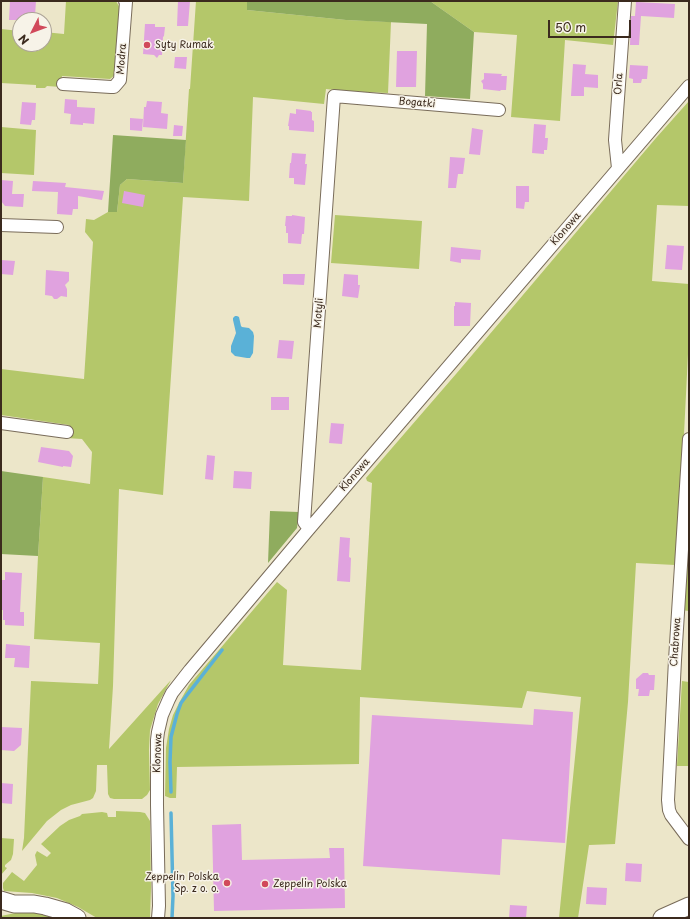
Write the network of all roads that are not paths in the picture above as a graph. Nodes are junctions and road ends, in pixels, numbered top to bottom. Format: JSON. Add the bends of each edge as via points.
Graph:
{"nodes":[{"id":1,"x":125,"y":1,"type":"edge"},
{"id":2,"x":625,"y":1,"type":"edge"},
{"id":3,"x":63,"y":84,"type":"dead end"},
{"id":4,"x":689,"y":86,"type":"edge"},
{"id":5,"x":334,"y":96,"type":"joint"},
{"id":6,"x":499,"y":110,"type":"dead end"},
{"id":7,"x":618,"y":168,"type":"junction"},
{"id":8,"x":1,"y":225,"type":"edge"},
{"id":9,"x":57,"y":227,"type":"dead end"},
{"id":10,"x":1,"y":423,"type":"edge"},
{"id":11,"x":67,"y":432,"type":"dead end"},
{"id":12,"x":689,"y":439,"type":"edge"},
{"id":13,"x":309,"y":529,"type":"junction"},
{"id":14,"x":689,"y":840,"type":"edge"},
{"id":15,"x":5,"y":905,"type":"edge"},
{"id":16,"x":689,"y":906,"type":"edge"},
{"id":17,"x":77,"y":918,"type":"edge"},
{"id":18,"x":158,"y":918,"type":"edge"},
{"id":19,"x":662,"y":918,"type":"edge"}],
"edges":[{"from":1,"to":3,"type":"street","name":"Modra","via":[[120,80],[114,87]]},
{"from":2,"to":7,"type":"street","name":"Orla","via":[[615,140]]},
{"from":4,"to":7,"type":"street","name":"Klonowa"},
{"from":5,"to":6,"type":"street","name":"Bogatki"},
{"from":5,"to":13,"type":"street","name":"Motyli","via":[[304,522]]},
{"from":7,"to":13,"type":"street","name":"Klonowa"},
{"from":8,"to":9,"type":"street"},
{"from":10,"to":11,"type":"street"},
{"from":12,"to":14,"type":"street","name":"Chabrowa","via":[[668,800],[671,815]]},
{"from":13,"to":18,"type":"street","name":"Klonowa","via":[[181,681],[164,710],[157,740]]},
{"from":15,"to":17,"type":"street","via":[[34,904],[66,912]]},
{"from":16,"to":19,"type":"street"}]}
